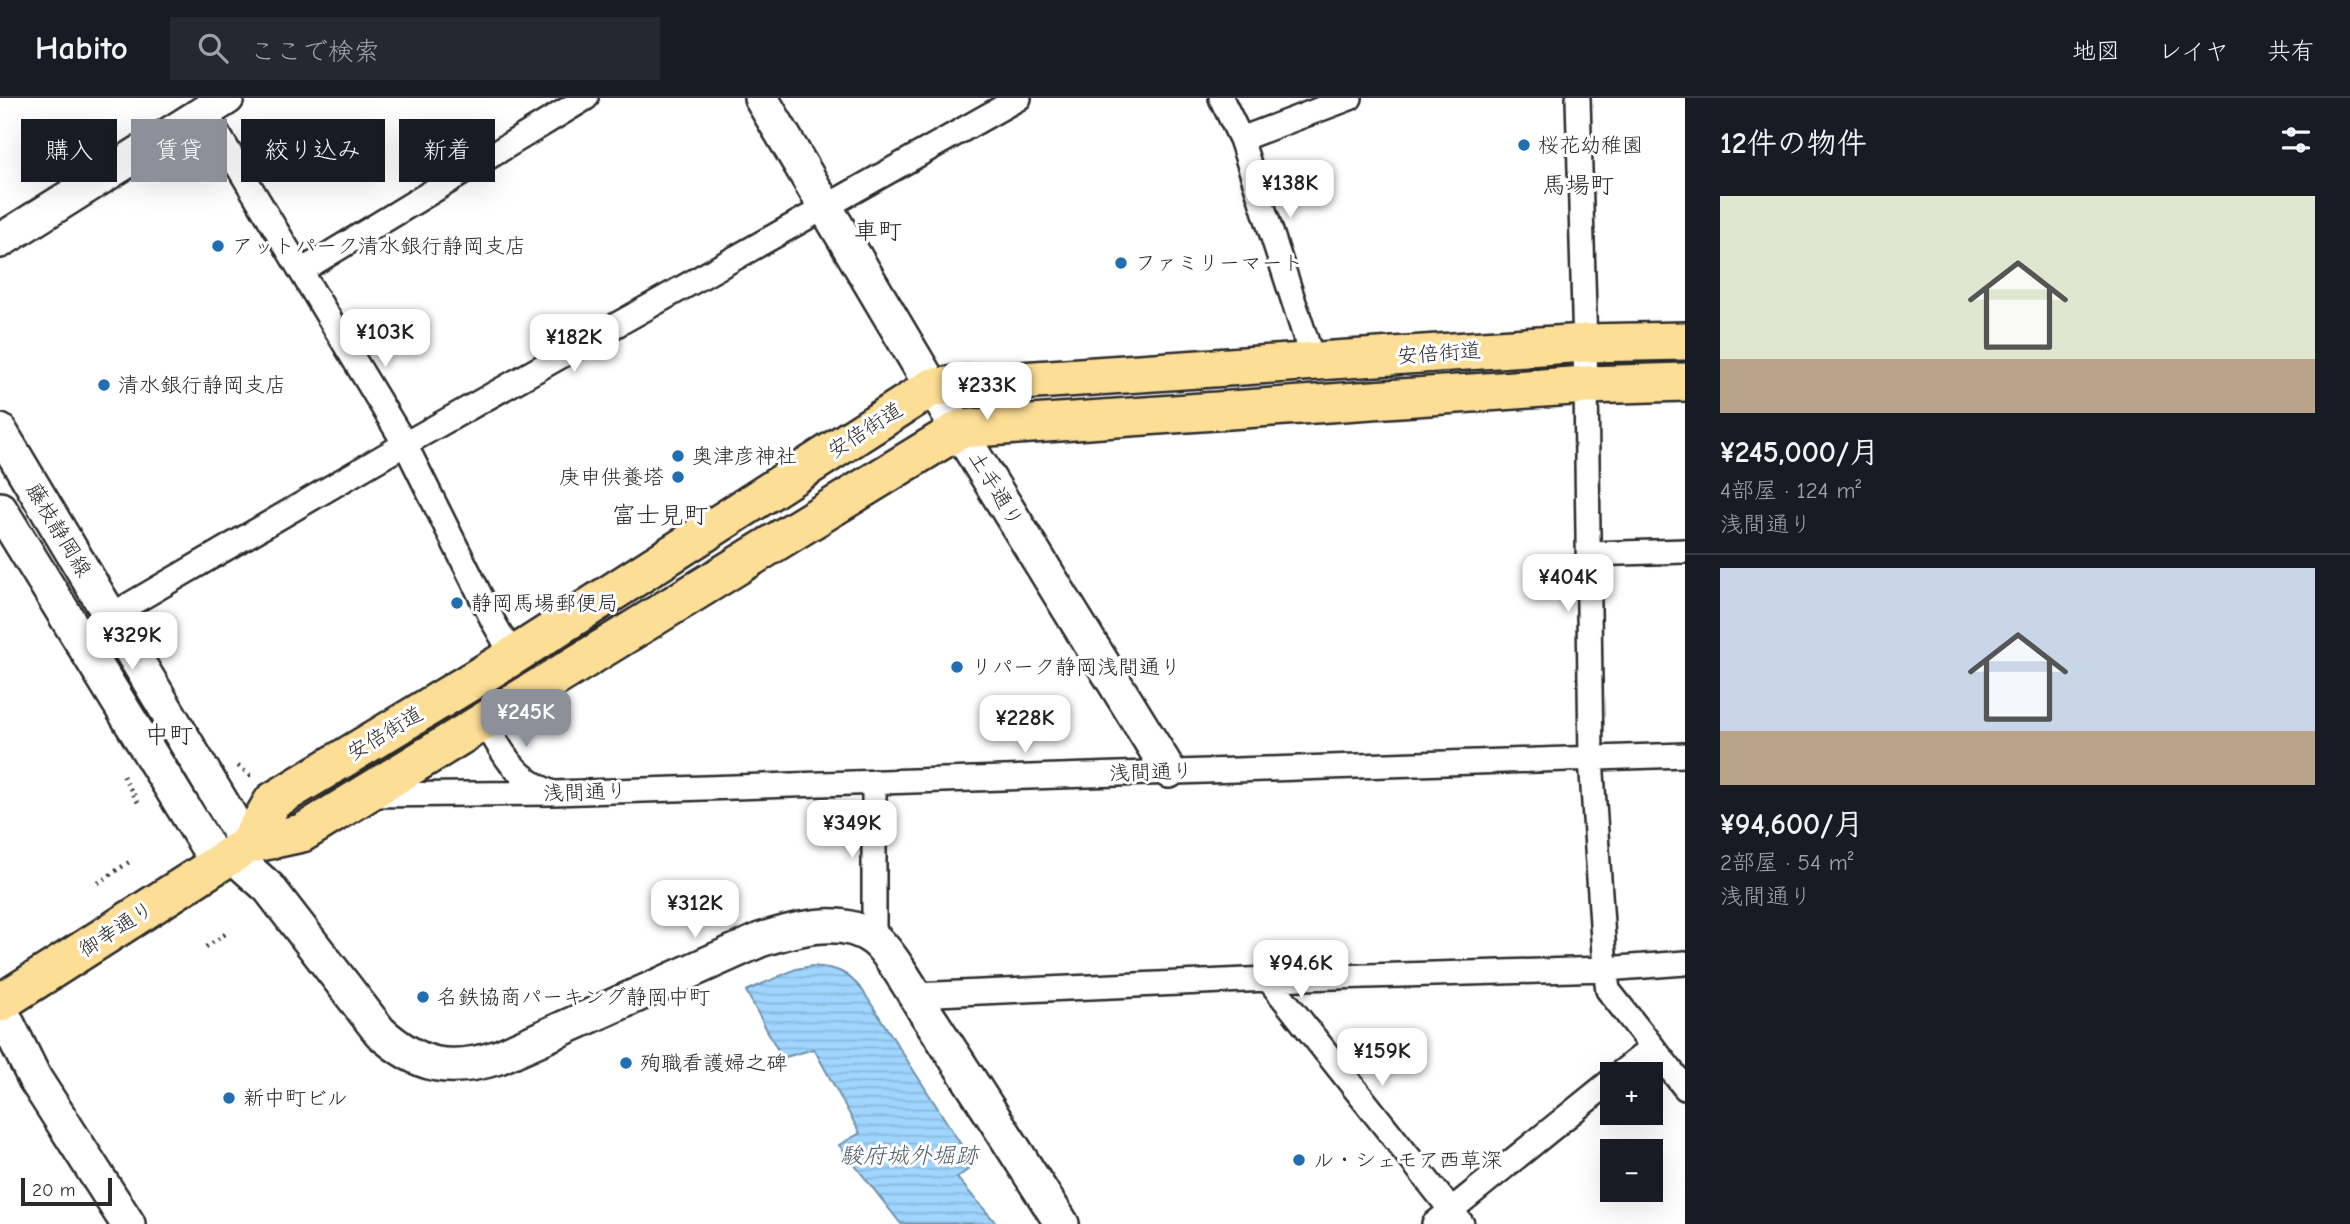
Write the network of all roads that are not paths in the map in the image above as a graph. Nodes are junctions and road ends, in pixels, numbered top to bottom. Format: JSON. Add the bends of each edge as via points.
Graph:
{"nodes":[{"id":1,"x":586,"y":98,"type":"edge"},
{"id":2,"x":761,"y":98,"type":"edge"},
{"id":3,"x":1221,"y":98,"type":"edge"},
{"id":4,"x":1350,"y":98,"type":"edge"},
{"id":5,"x":1578,"y":98,"type":"edge"},
{"id":6,"x":1015,"y":99,"type":"edge"},
{"id":7,"x":216,"y":105,"type":"edge"},
{"id":8,"x":1241,"y":139,"type":"junction"},
{"id":9,"x":825,"y":208,"type":"junction"},
{"id":10,"x":0,"y":241,"type":"edge"},
{"id":11,"x":301,"y":271,"type":"junction"},
{"id":12,"x":1685,"y":341,"type":"edge"},
{"id":13,"x":1585,"y":343,"type":"junction"},
{"id":14,"x":1313,"y":361,"type":"junction"},
{"id":15,"x":1685,"y":382,"type":"edge"},
{"id":16,"x":1586,"y":385,"type":"junction"},
{"id":17,"x":933,"y":387,"type":"junction"},
{"id":18,"x":960,"y":429,"type":"junction"},
{"id":19,"x":0,"y":432,"type":"edge"},
{"id":20,"x":405,"y":444,"type":"junction"},
{"id":21,"x":0,"y":509,"type":"edge"},
{"id":22,"x":1685,"y":551,"type":"edge"},
{"id":23,"x":1589,"y":554,"type":"junction"},
{"id":24,"x":110,"y":616,"type":"junction"},
{"id":25,"x":513,"y":656,"type":"junction"},
{"id":26,"x":485,"y":722,"type":"junction"},
{"id":27,"x":1685,"y":755,"type":"edge"},
{"id":28,"x":1591,"y":758,"type":"junction"},
{"id":29,"x":1169,"y":772,"type":"junction"},
{"id":30,"x":874,"y":782,"type":"junction"},
{"id":31,"x":554,"y":793,"type":"junction"},
{"id":32,"x":366,"y":794,"type":"junction"},
{"id":33,"x":232,"y":855,"type":"junction"},
{"id":34,"x":874,"y":939,"type":"junction"},
{"id":35,"x":1685,"y":963,"type":"edge"},
{"id":36,"x":1605,"y":969,"type":"junction"},
{"id":37,"x":1268,"y":979,"type":"junction"},
{"id":38,"x":914,"y":995,"type":"junction"},
{"id":39,"x":0,"y":1006,"type":"edge"},
{"id":40,"x":1653,"y":1047,"type":"junction"},
{"id":41,"x":1634,"y":1062,"type":"edge"},
{"id":42,"x":1685,"y":1088,"type":"edge"},
{"id":43,"x":1600,"y":1090,"type":"edge"},
{"id":44,"x":1449,"y":1219,"type":"edge"},
{"id":45,"x":128,"y":1224,"type":"edge"},
{"id":46,"x":1062,"y":1224,"type":"edge"}],
"edges":[{"from":1,"to":11,"type":"street"},
{"from":2,"to":9,"type":"street","name":"土手通り"},
{"from":3,"to":8,"type":"street"},
{"from":4,"to":8,"type":"street"},
{"from":5,"to":13,"type":"street"},
{"from":6,"to":9,"type":"street"},
{"from":7,"to":10,"type":"street"},
{"from":7,"to":11,"type":"street"},
{"from":8,"to":14,"type":"street"},
{"from":9,"to":17,"type":"street","name":"土手通り"},
{"from":9,"to":20,"type":"street"},
{"from":11,"to":20,"type":"street"},
{"from":12,"to":13,"type":"main road","name":"安倍街道"},
{"from":13,"to":14,"type":"main road","name":"安倍街道"},
{"from":13,"to":16,"type":"street"},
{"from":14,"to":17,"type":"main road","name":"安倍街道"},
{"from":15,"to":16,"type":"main road","name":"安倍街道"},
{"from":16,"to":18,"type":"main road","name":"安倍街道"},
{"from":16,"to":23,"type":"street"},
{"from":17,"to":18,"type":"street","name":"土手通り"},
{"from":17,"to":25,"type":"main road","name":"安倍街道"},
{"from":18,"to":26,"type":"main road","name":"安倍街道"},
{"from":18,"to":29,"type":"street","name":"土手通り"},
{"from":19,"to":24,"type":"street","name":"藤枝静岡線"},
{"from":20,"to":24,"type":"street"},
{"from":20,"to":25,"type":"street"},
{"from":21,"to":33,"type":"street","name":"藤枝静岡線"},
{"from":22,"to":23,"type":"street"},
{"from":23,"to":28,"type":"street"},
{"from":24,"to":33,"type":"street","name":"藤枝静岡線"},
{"from":25,"to":33,"type":"main road","name":"安倍街道","via":[[273,801]]},
{"from":26,"to":31,"type":"street","via":[[518,774]]},
{"from":26,"to":32,"type":"main road","name":"安倍街道"},
{"from":27,"to":28,"type":"street","name":"浅間通り"},
{"from":28,"to":29,"type":"street","name":"浅間通り"},
{"from":28,"to":36,"type":"street"},
{"from":29,"to":30,"type":"street","name":"浅間通り"},
{"from":30,"to":31,"type":"street","name":"浅間通り"},
{"from":30,"to":34,"type":"street"},
{"from":31,"to":32,"type":"street","name":"浅間通り"},
{"from":32,"to":33,"type":"main road","name":"安倍街道","via":[[302,833]]},
{"from":33,"to":34,"type":"street","via":[[269,888],[380,1031],[401,1050],[444,1065],[472,1066],[499,1057],[760,940],[792,930],[824,926],[851,929]]},
{"from":33,"to":39,"type":"main road","name":"御幸通り"},
{"from":34,"to":38,"type":"street"},
{"from":35,"to":36,"type":"street"},
{"from":36,"to":37,"type":"street"},
{"from":36,"to":40,"type":"street","via":[[1608,990]]},
{"from":37,"to":38,"type":"street"},
{"from":37,"to":44,"type":"street"},
{"from":38,"to":46,"type":"street"},
{"from":39,"to":45,"type":"street","via":[[35,1079]]},
{"from":40,"to":41,"type":"street"},
{"from":40,"to":42,"type":"street"},
{"from":43,"to":44,"type":"street"}]}
